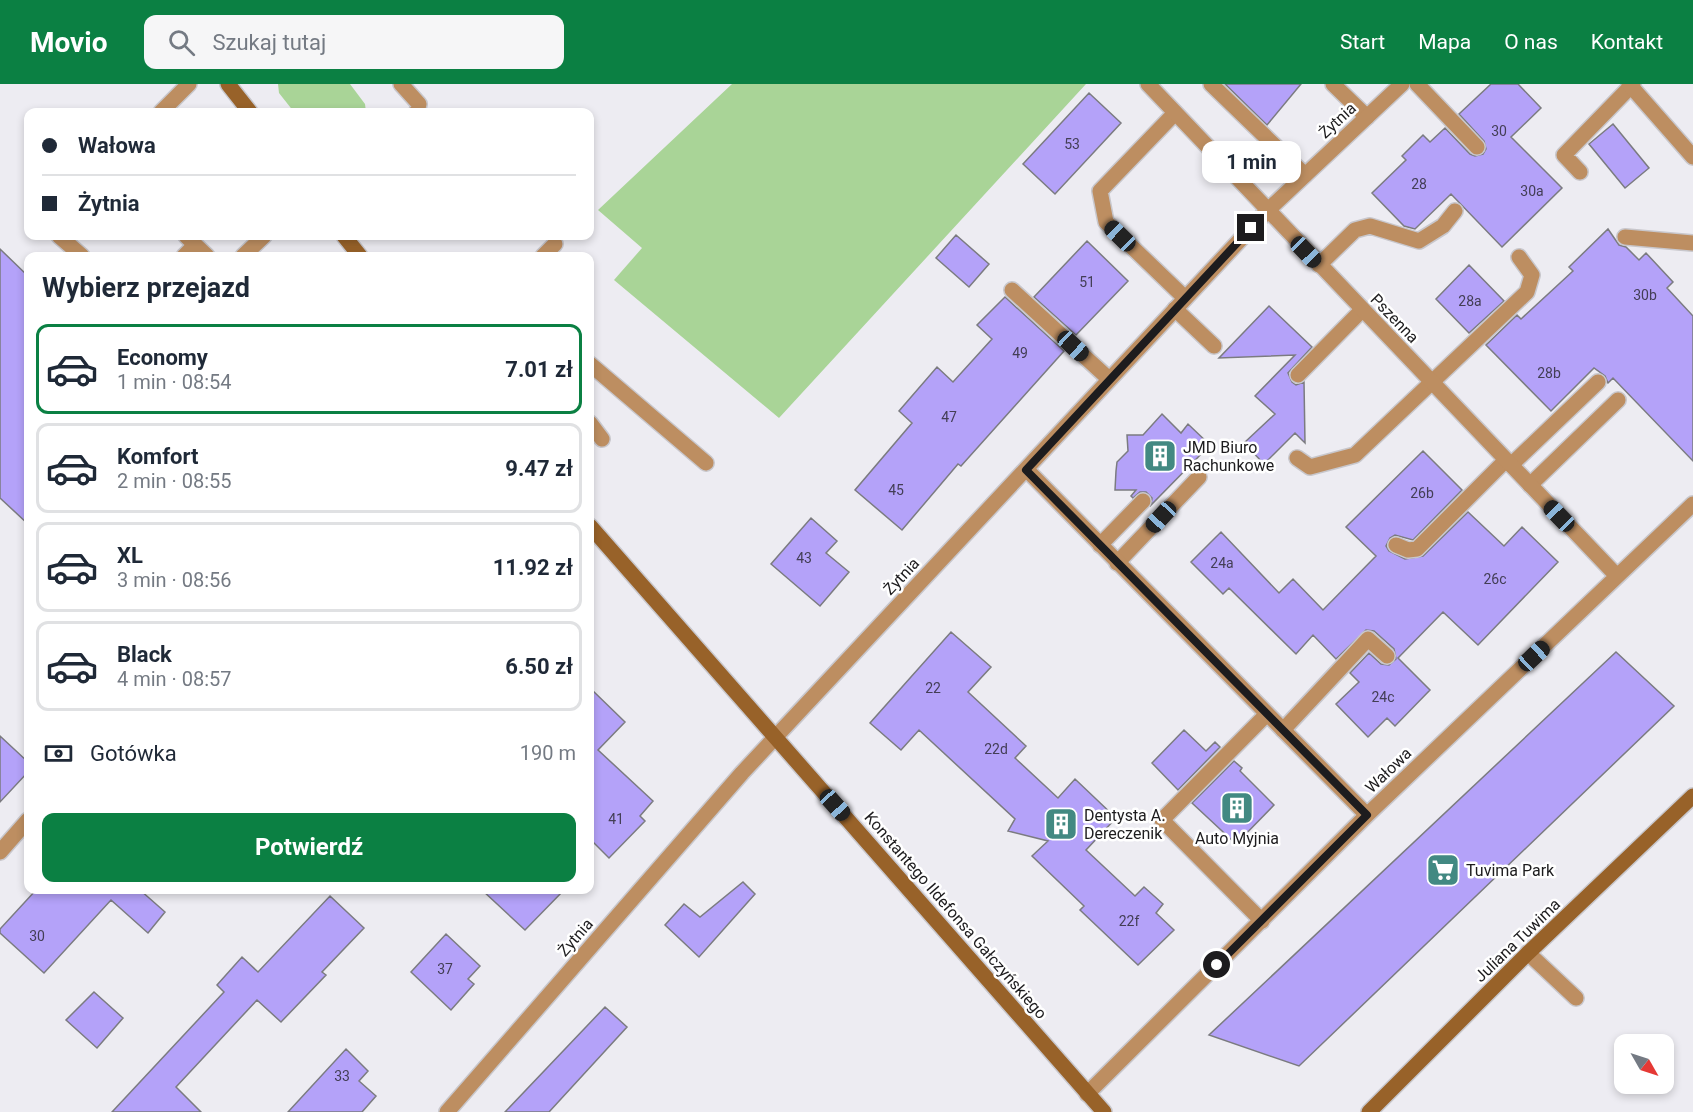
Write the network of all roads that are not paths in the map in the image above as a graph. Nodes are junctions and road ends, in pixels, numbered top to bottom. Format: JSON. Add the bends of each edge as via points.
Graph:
{"nodes":[{"id":1,"x":189,"y":84,"type":"edge"},
{"id":2,"x":401,"y":84,"type":"edge"},
{"id":3,"x":1148,"y":84,"type":"edge"},
{"id":4,"x":1211,"y":84,"type":"edge"},
{"id":5,"x":1333,"y":84,"type":"edge"},
{"id":6,"x":1402,"y":84,"type":"edge"},
{"id":7,"x":1417,"y":84,"type":"edge"},
{"id":8,"x":1631,"y":85,"type":"edge"},
{"id":9,"x":234,"y":86,"type":"edge"},
{"id":10,"x":165,"y":108,"type":"edge"},
{"id":11,"x":248,"y":108,"type":"edge"},
{"id":12,"x":418,"y":108,"type":"edge"},
{"id":13,"x":1175,"y":113,"type":"junction"},
{"id":14,"x":1366,"y":117,"type":"junction"},
{"id":15,"x":1478,"y":147,"type":"dead end"},
{"id":16,"x":1693,"y":157,"type":"edge"},
{"id":17,"x":1580,"y":172,"type":"dead end"},
{"id":18,"x":1305,"y":175,"type":"junction"},
{"id":19,"x":1267,"y":211,"type":"junction"},
{"id":20,"x":1455,"y":211,"type":"dead end"},
{"id":21,"x":1625,"y":237,"type":"dead end"},
{"id":22,"x":64,"y":240,"type":"edge"},
{"id":23,"x":191,"y":240,"type":"edge"},
{"id":24,"x":260,"y":240,"type":"edge"},
{"id":25,"x":347,"y":240,"type":"edge"},
{"id":26,"x":1693,"y":243,"type":"edge"},
{"id":27,"x":555,"y":244,"type":"dead end"},
{"id":28,"x":77,"y":252,"type":"edge"},
{"id":29,"x":203,"y":252,"type":"edge"},
{"id":30,"x":247,"y":252,"type":"edge"},
{"id":31,"x":357,"y":252,"type":"edge"},
{"id":32,"x":547,"y":252,"type":"edge"},
{"id":33,"x":1519,"y":257,"type":"dead end"},
{"id":34,"x":1319,"y":265,"type":"junction"},
{"id":35,"x":1012,"y":290,"type":"dead end"},
{"id":36,"x":1180,"y":304,"type":"junction"},
{"id":37,"x":1362,"y":310,"type":"junction"},
{"id":38,"x":1214,"y":346,"type":"dead end"},
{"id":39,"x":594,"y":367,"type":"edge"},
{"id":40,"x":1298,"y":375,"type":"dead end"},
{"id":41,"x":1109,"y":380,"type":"junction"},
{"id":42,"x":1598,"y":382,"type":"dead end"},
{"id":43,"x":1432,"y":384,"type":"junction"},
{"id":44,"x":1618,"y":400,"type":"dead end"},
{"id":45,"x":594,"y":428,"type":"edge"},
{"id":46,"x":602,"y":439,"type":"dead end"},
{"id":47,"x":1298,"y":458,"type":"dead end"},
{"id":48,"x":706,"y":463,"type":"dead end"},
{"id":49,"x":1508,"y":463,"type":"junction"},
{"id":50,"x":1026,"y":470,"type":"junction"},
{"id":51,"x":1199,"y":477,"type":"dead end"},
{"id":52,"x":1530,"y":485,"type":"junction"},
{"id":53,"x":1143,"y":501,"type":"dead end"},
{"id":54,"x":1693,"y":504,"type":"edge"},
{"id":55,"x":594,"y":531,"type":"edge"},
{"id":56,"x":1100,"y":545,"type":"junction"},
{"id":57,"x":1396,"y":545,"type":"dead end"},
{"id":58,"x":1117,"y":563,"type":"junction"},
{"id":59,"x":1617,"y":576,"type":"junction"},
{"id":60,"x":1387,"y":656,"type":"dead end"},
{"id":61,"x":1266,"y":714,"type":"junction"},
{"id":62,"x":1283,"y":730,"type":"junction"},
{"id":63,"x":775,"y":738,"type":"junction"},
{"id":64,"x":1693,"y":796,"type":"edge"},
{"id":65,"x":1367,"y":815,"type":"junction"},
{"id":66,"x":24,"y":825,"type":"edge"},
{"id":67,"x":0,"y":852,"type":"edge"},
{"id":68,"x":1262,"y":921,"type":"junction"},
{"id":69,"x":1528,"y":953,"type":"junction"},
{"id":70,"x":1576,"y":998,"type":"dead end"},
{"id":71,"x":1087,"y":1094,"type":"junction"},
{"id":72,"x":447,"y":1112,"type":"edge"},
{"id":73,"x":1104,"y":1112,"type":"edge"},
{"id":74,"x":1369,"y":1112,"type":"edge"}],
"edges":[{"from":1,"to":10,"type":"street"},
{"from":2,"to":12,"type":"street"},
{"from":3,"to":13,"type":"street","name":"Pszenna"},
{"from":4,"to":18,"type":"street"},
{"from":5,"to":14,"type":"street"},
{"from":6,"to":14,"type":"street","name":"Żytnia"},
{"from":7,"to":15,"type":"street"},
{"from":8,"to":16,"type":"street"},
{"from":8,"to":17,"type":"street","via":[[1564,155]]},
{"from":9,"to":11,"type":"street"},
{"from":13,"to":19,"type":"street","name":"Pszenna"},
{"from":13,"to":36,"type":"street","via":[[1100,191],[1106,222]]},
{"from":14,"to":18,"type":"street","name":"Żytnia"},
{"from":18,"to":19,"type":"street","name":"Żytnia"},
{"from":19,"to":34,"type":"street","name":"Pszenna"},
{"from":19,"to":36,"type":"street","name":"Żytnia"},
{"from":20,"to":34,"type":"street","via":[[1443,226],[1419,241],[1370,226],[1355,230]]},
{"from":21,"to":26,"type":"street"},
{"from":22,"to":28,"type":"street"},
{"from":23,"to":29,"type":"street"},
{"from":24,"to":30,"type":"street"},
{"from":25,"to":31,"type":"street"},
{"from":27,"to":32,"type":"street"},
{"from":33,"to":43,"type":"street","via":[[1532,275],[1527,292]]},
{"from":34,"to":37,"type":"street","name":"Pszenna"},
{"from":35,"to":41,"type":"street"},
{"from":36,"to":38,"type":"street"},
{"from":36,"to":41,"type":"street","name":"Żytnia"},
{"from":37,"to":40,"type":"street"},
{"from":37,"to":43,"type":"street","name":"Pszenna"},
{"from":39,"to":48,"type":"street"},
{"from":41,"to":50,"type":"street","name":"Żytnia"},
{"from":42,"to":49,"type":"street"},
{"from":43,"to":47,"type":"street","via":[[1355,455],[1310,467]]},
{"from":43,"to":49,"type":"street","name":"Pszenna"},
{"from":44,"to":52,"type":"street"},
{"from":45,"to":46,"type":"street"},
{"from":49,"to":52,"type":"street","name":"Pszenna"},
{"from":49,"to":57,"type":"street","via":[[1417,549]]},
{"from":50,"to":56,"type":"street"},
{"from":50,"to":63,"type":"street","name":"Żytnia"},
{"from":51,"to":58,"type":"street"},
{"from":52,"to":59,"type":"street","name":"Pszenna"},
{"from":53,"to":56,"type":"street"},
{"from":54,"to":59,"type":"street","name":"Wałowa"},
{"from":55,"to":63,"type":"street","name":"Konstantego Ildefonsa Gałczyńskiego"},
{"from":56,"to":58,"type":"street"},
{"from":58,"to":61,"type":"street"},
{"from":59,"to":65,"type":"street","name":"Wałowa"},
{"from":60,"to":62,"type":"street","via":[[1368,639]]},
{"from":61,"to":62,"type":"street"},
{"from":61,"to":68,"type":"street","via":[[1162,820]]},
{"from":62,"to":65,"type":"street"},
{"from":63,"to":71,"type":"street","name":"Konstantego Ildefonsa Gałczyńskiego"},
{"from":63,"to":72,"type":"street","name":"Żytnia"},
{"from":64,"to":69,"type":"street","name":"Juliana Tuwima"},
{"from":65,"to":68,"type":"street","name":"Wałowa"},
{"from":66,"to":67,"type":"street"},
{"from":68,"to":71,"type":"street","name":"Wałowa"},
{"from":69,"to":70,"type":"street"},
{"from":69,"to":74,"type":"street","name":"Juliana Tuwima"},
{"from":71,"to":73,"type":"street","name":"Konstantego Ildefonsa Gałczyńskiego"}]}
